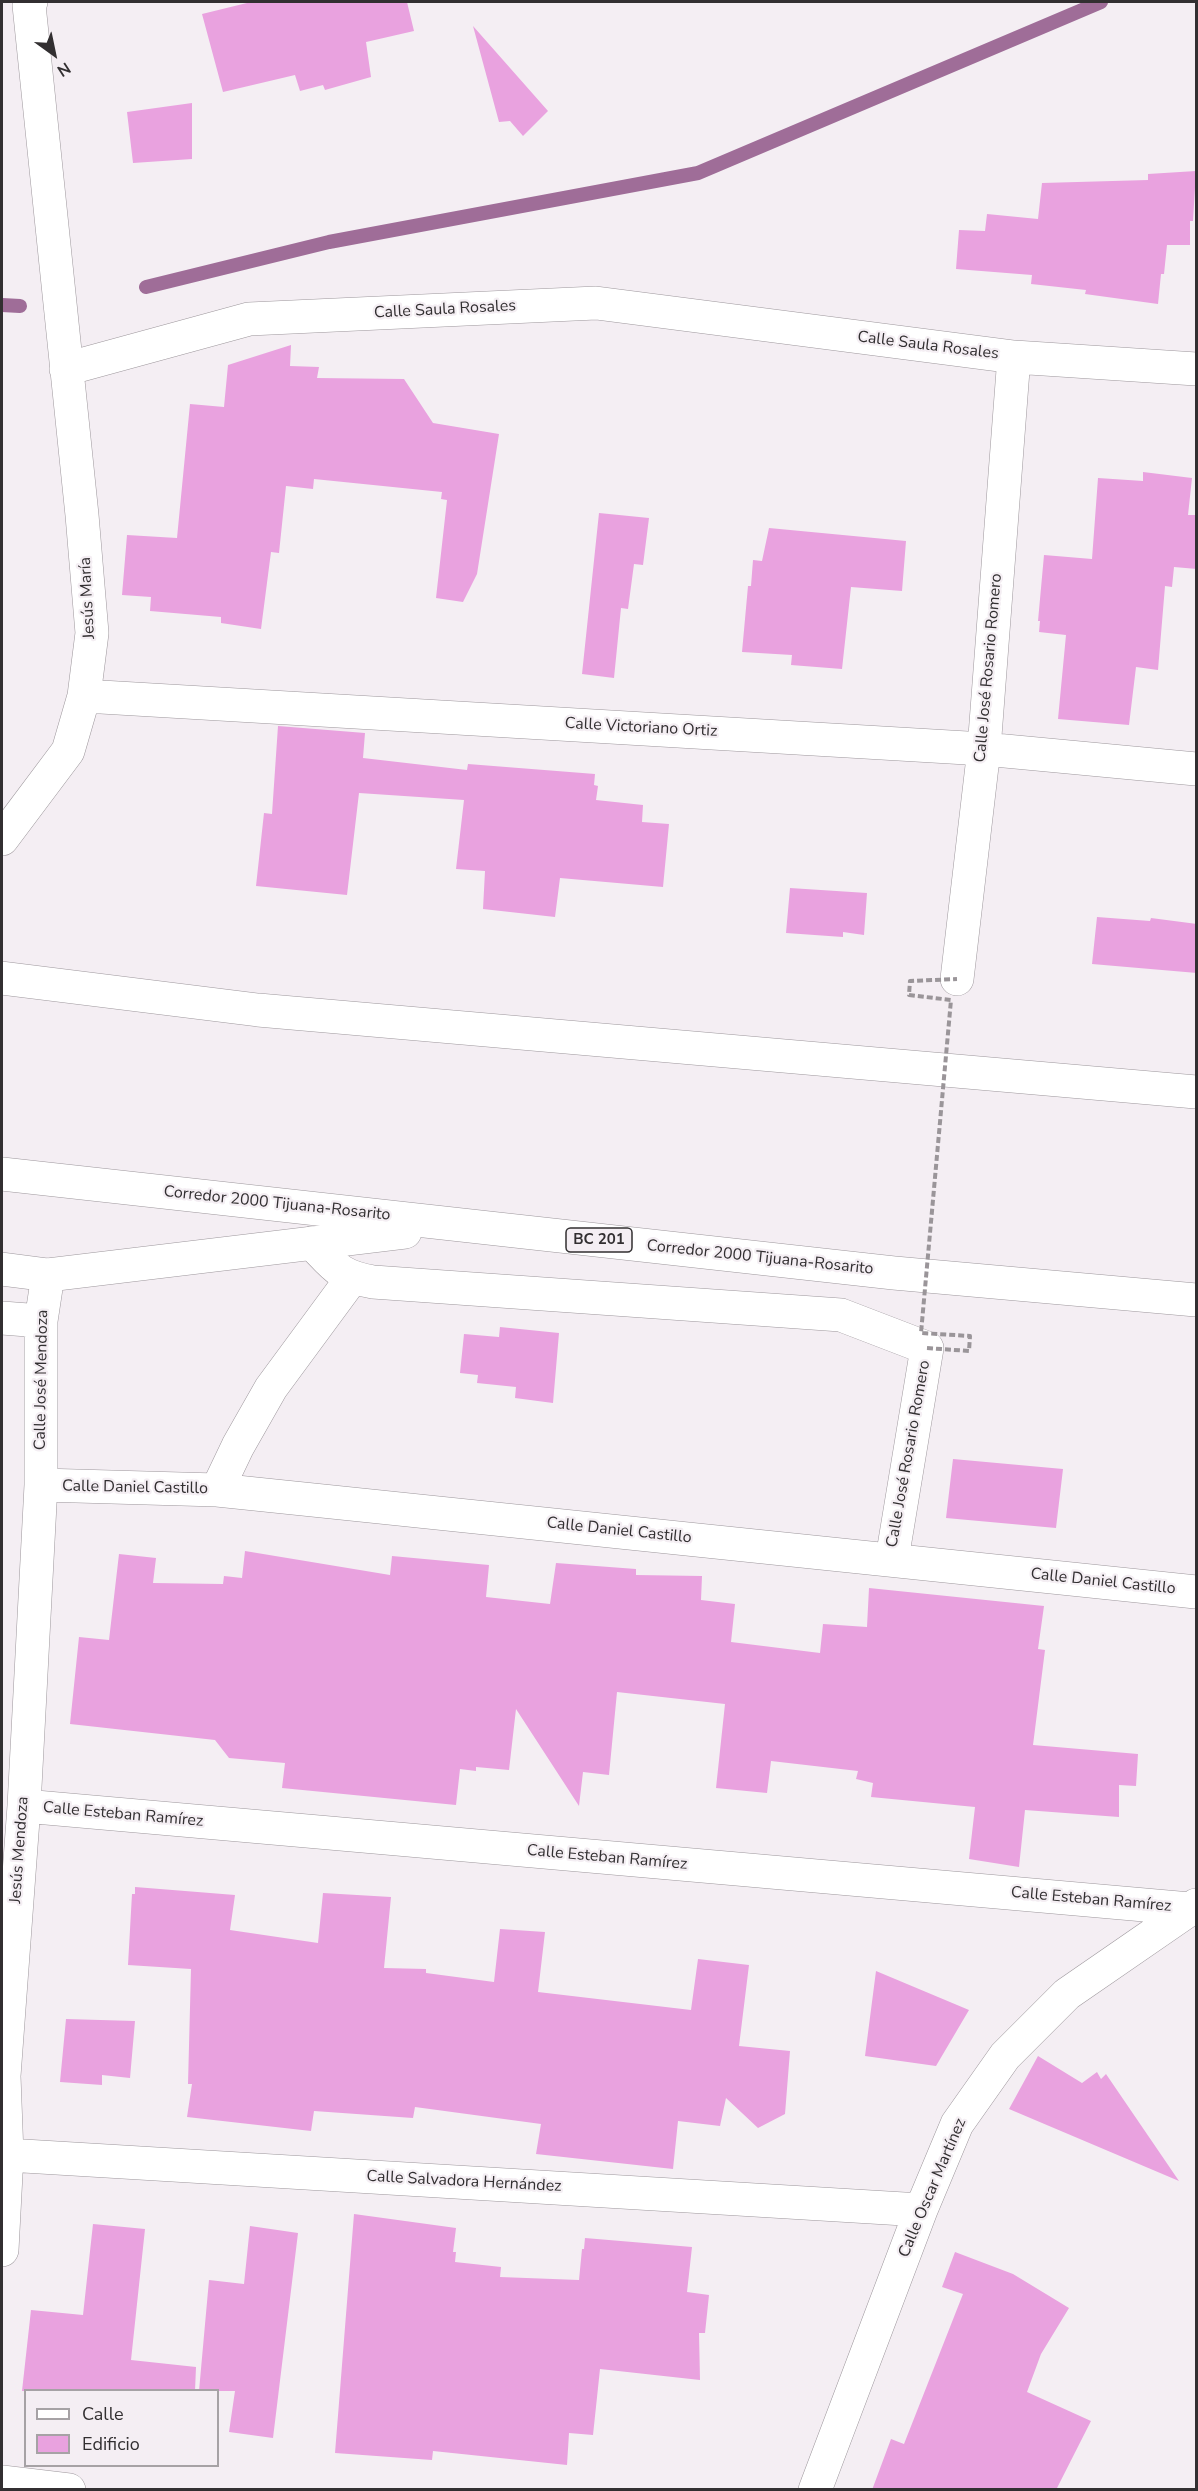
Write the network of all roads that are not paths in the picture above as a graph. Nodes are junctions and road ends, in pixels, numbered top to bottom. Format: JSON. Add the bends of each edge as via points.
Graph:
{"nodes":[{"id":1,"x":26,"y":5,"type":"edge"},
{"id":2,"x":1014,"y":357,"type":"junction"},
{"id":3,"x":66,"y":369,"type":"junction"},
{"id":4,"x":1197,"y":369,"type":"edge"},
{"id":5,"x":84,"y":696,"type":"junction"},
{"id":6,"x":984,"y":749,"type":"junction"},
{"id":7,"x":1197,"y":769,"type":"edge"},
{"id":8,"x":2,"y":839,"type":"edge"},
{"id":9,"x":2,"y":978,"type":"edge"},
{"id":10,"x":957,"y":979,"type":"road end"},
{"id":11,"x":1197,"y":1092,"type":"edge"},
{"id":12,"x":2,"y":1174,"type":"edge"},
{"id":13,"x":462,"y":1225,"type":"junction"},
{"id":14,"x":312,"y":1243,"type":"junction"},
{"id":15,"x":2,"y":1269,"type":"edge"},
{"id":16,"x":48,"y":1275,"type":"junction"},
{"id":17,"x":352,"y":1278,"type":"junction"},
{"id":18,"x":1197,"y":1300,"type":"edge"},
{"id":19,"x":2,"y":1318,"type":"edge"},
{"id":20,"x":41,"y":1321,"type":"junction"},
{"id":21,"x":41,"y":1485,"type":"junction"},
{"id":22,"x":217,"y":1490,"type":"junction"},
{"id":23,"x":892,"y":1559,"type":"junction"},
{"id":24,"x":1197,"y":1592,"type":"edge"},
{"id":25,"x":24,"y":1806,"type":"junction"},
{"id":26,"x":1193,"y":1907,"type":"edge"},
{"id":27,"x":3,"y":2076,"type":"edge"},
{"id":28,"x":7,"y":2155,"type":"junction"},
{"id":29,"x":921,"y":2210,"type":"junction"},
{"id":30,"x":2,"y":2250,"type":"edge"},
{"id":31,"x":2,"y":2482,"type":"edge"},
{"id":32,"x":69,"y":2490,"type":"edge"},
{"id":33,"x":815,"y":2490,"type":"edge"}],
"edges":[{"from":1,"to":3,"type":"main road"},
{"from":2,"to":3,"type":"main road","name":"Calle Saula Rosales","via":[[596,303],[249,319]]},
{"from":2,"to":4,"type":"main road","name":"Calle Saula Rosales"},
{"from":2,"to":6,"type":"main road","name":"Calle José Rosario Romero"},
{"from":3,"to":5,"type":"main road","name":"Jesús María","via":[[92,633]]},
{"from":5,"to":6,"type":"main road","name":"Calle Victoriano Ortiz"},
{"from":5,"to":8,"type":"main road","name":"Jesús María","via":[[68,751]]},
{"from":6,"to":7,"type":"main road","name":"Calle Victoriano Ortiz"},
{"from":6,"to":10,"type":"main road","name":"Calle José Rosario Romero"},
{"from":9,"to":11,"type":"main road","via":[[258,1010]]},
{"from":12,"to":13,"type":"main road","name":"Corredor 2000 Tijuana-Rosarito","number":"BC 201"},
{"from":13,"to":14,"type":"main road"},
{"from":13,"to":18,"type":"main road","name":"Corredor 2000 Tijuana-Rosarito","number":"BC 201","via":[[894,1273]]},
{"from":14,"to":16,"type":"main road"},
{"from":14,"to":17,"type":"main road","via":[[339,1272]]},
{"from":15,"to":16,"type":"main road"},
{"from":16,"to":20,"type":"main road","name":"Calle José Mendoza"},
{"from":17,"to":22,"type":"main road","via":[[271,1388]]},
{"from":17,"to":23,"type":"main road","name":"Calle José Rosario Romero","via":[[841,1315],[927,1348]]},
{"from":19,"to":20,"type":"main road"},
{"from":20,"to":21,"type":"main road","name":"Calle José Mendoza"},
{"from":21,"to":22,"type":"main road","name":"Calle Daniel Castillo"},
{"from":21,"to":25,"type":"main road","name":"Jesús Mendoza"},
{"from":22,"to":23,"type":"main road","name":"Calle Daniel Castillo"},
{"from":23,"to":24,"type":"main road","name":"Calle Daniel Castillo"},
{"from":25,"to":26,"type":"main road","name":"Calle Esteban Ramírez"},
{"from":25,"to":27,"type":"main road","name":"Jesús Mendoza"},
{"from":26,"to":29,"type":"main road","name":"Calle Oscar Martínez","via":[[1067,1994],[1005,2056],[957,2124]]},
{"from":27,"to":28,"type":"main road","name":"Jesús Mendoza"},
{"from":28,"to":29,"type":"main road","name":"Calle Salvadora Hernández"},
{"from":28,"to":30,"type":"main road","name":"Jesús Mendoza"},
{"from":29,"to":33,"type":"main road","name":"Calle Oscar Martínez"},
{"from":31,"to":32,"type":"main road"}]}
